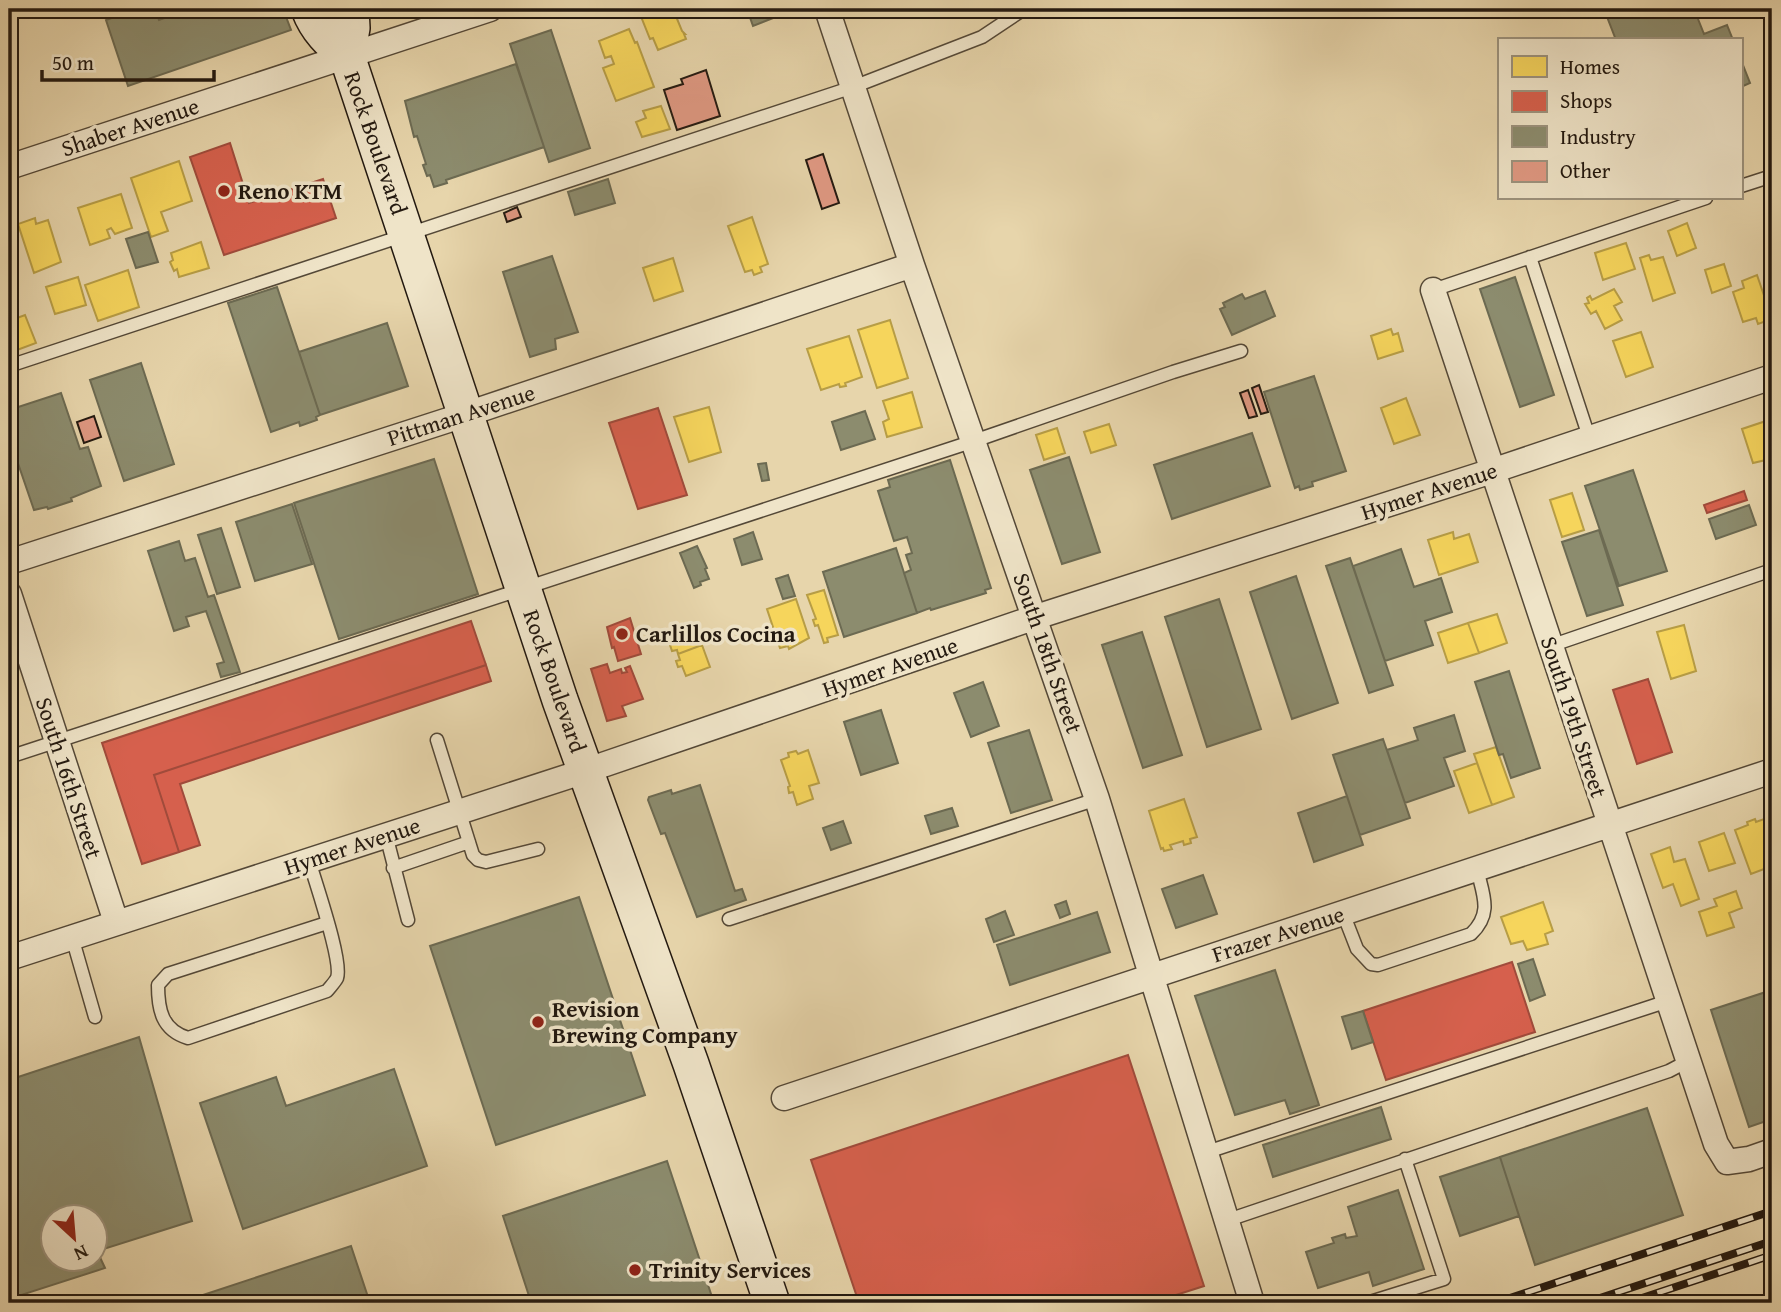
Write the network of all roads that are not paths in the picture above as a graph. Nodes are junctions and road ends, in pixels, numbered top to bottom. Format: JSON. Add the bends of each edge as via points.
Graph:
{"nodes":[{"id":1,"x":309,"y":9,"type":"edge"},
{"id":2,"x":351,"y":9,"type":"edge"},
{"id":3,"x":490,"y":9,"type":"edge"},
{"id":4,"x":827,"y":9,"type":"edge"},
{"id":5,"x":1024,"y":9,"type":"edge"},
{"id":6,"x":347,"y":56,"type":"junction"},
{"id":7,"x":853,"y":87,"type":"junction"},
{"id":8,"x":9,"y":167,"type":"edge"},
{"id":9,"x":1772,"y":176,"type":"edge"},
{"id":10,"x":1742,"y":186,"type":"edge"},
{"id":11,"x":1700,"y":200,"type":"edge"},
{"id":12,"x":407,"y":235,"type":"junction"},
{"id":13,"x":1530,"y":257,"type":"junction"},
{"id":14,"x":912,"y":265,"type":"junction"},
{"id":15,"x":1433,"y":290,"type":"joint"},
{"id":16,"x":1241,"y":351,"type":"dead end"},
{"id":17,"x":9,"y":366,"type":"edge"},
{"id":18,"x":1772,"y":377,"type":"edge"},
{"id":19,"x":467,"y":414,"type":"junction"},
{"id":20,"x":1589,"y":437,"type":"junction"},
{"id":21,"x":974,"y":441,"type":"junction"},
{"id":22,"x":1492,"y":471,"type":"junction"},
{"id":23,"x":9,"y":562,"type":"edge"},
{"id":24,"x":1772,"y":570,"type":"edge"},
{"id":25,"x":524,"y":589,"type":"junction"},
{"id":26,"x":9,"y":593,"type":"edge"},
{"id":27,"x":1036,"y":617,"type":"junction"},
{"id":28,"x":1550,"y":646,"type":"junction"},
{"id":29,"x":437,"y":740,"type":"dead end"},
{"id":30,"x":57,"y":741,"type":"junction"},
{"id":31,"x":9,"y":757,"type":"edge"},
{"id":32,"x":585,"y":771,"type":"junction"},
{"id":33,"x":1772,"y":771,"type":"edge"},
{"id":34,"x":1097,"y":799,"type":"junction"},
{"id":35,"x":460,"y":811,"type":"junction"},
{"id":36,"x":1610,"y":825,"type":"junction"},
{"id":37,"x":386,"y":835,"type":"junction"},
{"id":38,"x":468,"y":842,"type":"junction"},
{"id":39,"x":538,"y":849,"type":"dead end"},
{"id":40,"x":309,"y":860,"type":"junction"},
{"id":41,"x":393,"y":868,"type":"junction"},
{"id":42,"x":1477,"y":869,"type":"junction"},
{"id":43,"x":1343,"y":914,"type":"junction"},
{"id":44,"x":729,"y":919,"type":"dead end"},
{"id":45,"x":408,"y":920,"type":"dead end"},
{"id":46,"x":116,"y":922,"type":"junction"},
{"id":47,"x":327,"y":922,"type":"junction"},
{"id":48,"x":72,"y":937,"type":"junction"},
{"id":49,"x":9,"y":958,"type":"edge"},
{"id":50,"x":1153,"y":975,"type":"junction"},
{"id":51,"x":1668,"y":1001,"type":"junction"},
{"id":52,"x":95,"y":1017,"type":"dead end"},
{"id":53,"x":1688,"y":1061,"type":"junction"},
{"id":54,"x":784,"y":1098,"type":"dead end"},
{"id":55,"x":1772,"y":1152,"type":"edge"},
{"id":56,"x":1204,"y":1153,"type":"junction"},
{"id":57,"x":1405,"y":1159,"type":"junction"},
{"id":58,"x":1225,"y":1221,"type":"junction"},
{"id":59,"x":772,"y":1303,"type":"edge"},
{"id":60,"x":1252,"y":1303,"type":"edge"},
{"id":61,"x":1367,"y":1303,"type":"edge"}],
"edges":[{"from":1,"to":6,"type":"main road","name":"Rock Boulevard","via":[[324,37]]},
{"from":2,"to":6,"type":"main road","name":"Rock Boulevard"},
{"from":3,"to":6,"type":"street","name":"Shaber Avenue"},
{"from":4,"to":7,"type":"street","name":"South 18th Street"},
{"from":5,"to":7,"type":"lane","via":[[982,37]]},
{"from":6,"to":8,"type":"street","name":"Shaber Avenue"},
{"from":6,"to":12,"type":"main road","name":"Rock Boulevard"},
{"from":7,"to":12,"type":"lane"},
{"from":7,"to":14,"type":"street","name":"South 18th Street"},
{"from":9,"to":10,"type":"lane"},
{"from":11,"to":13,"type":"lane"},
{"from":12,"to":17,"type":"lane"},
{"from":12,"to":19,"type":"main road","name":"Rock Boulevard"},
{"from":13,"to":15,"type":"lane"},
{"from":13,"to":20,"type":"lane"},
{"from":14,"to":19,"type":"street","name":"Pittman Avenue"},
{"from":14,"to":21,"type":"street","name":"South 18th Street"},
{"from":15,"to":22,"type":"street","name":"South 19th Street"},
{"from":16,"to":21,"type":"lane"},
{"from":18,"to":20,"type":"street","name":"Hymer Avenue"},
{"from":19,"to":23,"type":"street","name":"Pittman Avenue"},
{"from":19,"to":25,"type":"main road","name":"Rock Boulevard"},
{"from":20,"to":22,"type":"street","name":"Hymer Avenue"},
{"from":21,"to":25,"type":"lane"},
{"from":21,"to":27,"type":"street","name":"South 18th Street"},
{"from":22,"to":27,"type":"street","name":"Hymer Avenue"},
{"from":22,"to":28,"type":"street","name":"South 19th Street"},
{"from":24,"to":28,"type":"lane"},
{"from":25,"to":30,"type":"lane"},
{"from":25,"to":32,"type":"main road","name":"Rock Boulevard"},
{"from":26,"to":30,"type":"street","name":"South 16th Street"},
{"from":27,"to":32,"type":"street","name":"Hymer Avenue"},
{"from":27,"to":34,"type":"street","name":"South 18th Street"},
{"from":28,"to":36,"type":"street","name":"South 19th Street"},
{"from":29,"to":35,"type":"lane"},
{"from":30,"to":31,"type":"lane"},
{"from":30,"to":46,"type":"street","name":"South 16th Street"},
{"from":32,"to":35,"type":"street","name":"Hymer Avenue"},
{"from":32,"to":59,"type":"main road","name":"Rock Boulevard"},
{"from":33,"to":36,"type":"street","name":"Frazer Avenue"},
{"from":34,"to":44,"type":"lane"},
{"from":34,"to":50,"type":"street","name":"South 18th Street"},
{"from":35,"to":37,"type":"street","name":"Hymer Avenue"},
{"from":35,"to":38,"type":"lane"},
{"from":36,"to":42,"type":"street","name":"Frazer Avenue"},
{"from":36,"to":51,"type":"street","name":"South 19th Street"},
{"from":37,"to":40,"type":"street","name":"Hymer Avenue"},
{"from":37,"to":41,"type":"lane"},
{"from":38,"to":39,"type":"lane","via":[[472,855],[486,862]]},
{"from":38,"to":41,"type":"lane"},
{"from":40,"to":46,"type":"street","name":"Hymer Avenue"},
{"from":40,"to":47,"type":"lane"},
{"from":41,"to":45,"type":"lane"},
{"from":42,"to":43,"type":"street","name":"Frazer Avenue"},
{"from":42,"to":43,"type":"lane","via":[[1486,909],[1478,927],[1378,965],[1363,958]]},
{"from":43,"to":50,"type":"street","name":"Frazer Avenue"},
{"from":46,"to":48,"type":"street","name":"Hymer Avenue"},
{"from":47,"to":47,"type":"lane","via":[[338,964],[337,979],[327,991],[188,1038],[174,1034],[164,1022],[158,985],[168,974]]},
{"from":48,"to":49,"type":"street","name":"Hymer Avenue"},
{"from":48,"to":52,"type":"lane"},
{"from":50,"to":54,"type":"street","name":"Frazer Avenue"},
{"from":50,"to":56,"type":"street","name":"South 18th Street"},
{"from":51,"to":53,"type":"street","name":"South 19th Street"},
{"from":51,"to":56,"type":"lane"},
{"from":53,"to":55,"type":"street","name":"South 19th Street","via":[[1716,1144],[1727,1162]]},
{"from":53,"to":57,"type":"lane"},
{"from":56,"to":58,"type":"street","name":"South 18th Street"},
{"from":57,"to":58,"type":"lane"},
{"from":57,"to":61,"type":"lane","via":[[1444,1279]]},
{"from":58,"to":60,"type":"street","name":"South 18th Street"}]}
